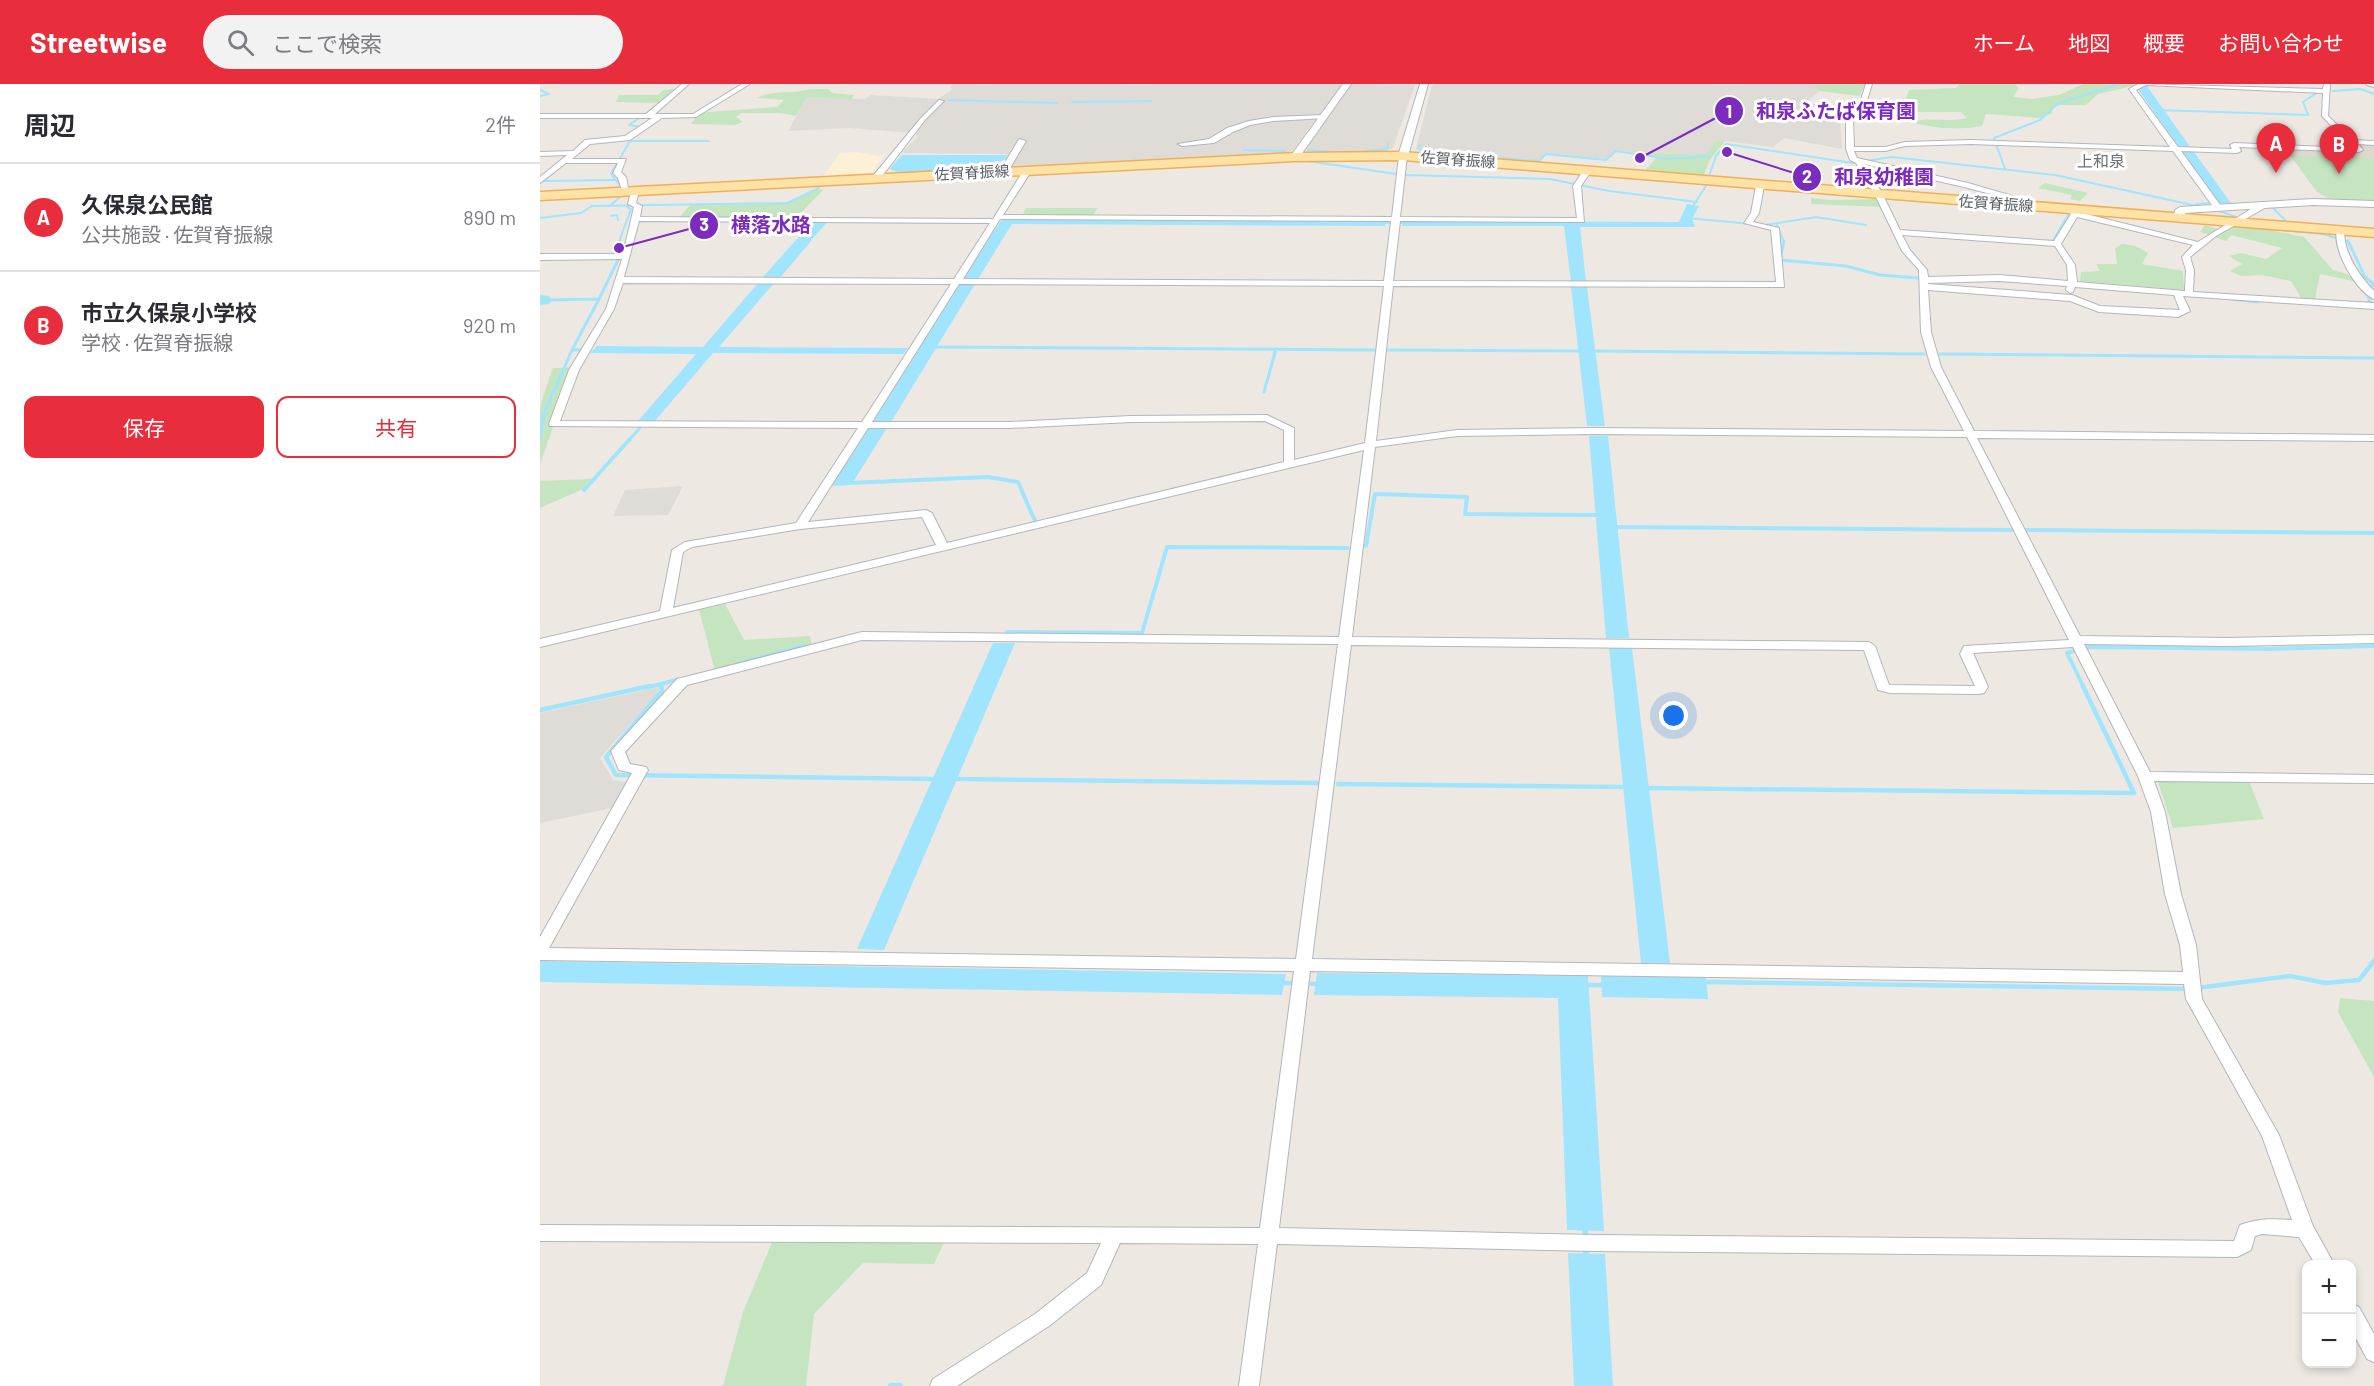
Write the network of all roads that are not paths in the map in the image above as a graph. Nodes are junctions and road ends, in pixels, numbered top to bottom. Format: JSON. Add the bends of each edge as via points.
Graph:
{"nodes":[{"id":1,"x":686,"y":84,"type":"edge"},
{"id":2,"x":747,"y":84,"type":"edge"},
{"id":3,"x":1347,"y":84,"type":"edge"},
{"id":4,"x":1424,"y":84,"type":"edge"},
{"id":5,"x":1869,"y":84,"type":"edge"},
{"id":6,"x":2143,"y":84,"type":"edge"},
{"id":7,"x":2148,"y":84,"type":"edge"},
{"id":8,"x":2327,"y":88,"type":"edge"},
{"id":9,"x":941,"y":101,"type":"dead end"},
{"id":10,"x":540,"y":116,"type":"edge"},
{"id":11,"x":648,"y":116,"type":"junction"},
{"id":12,"x":660,"y":116,"type":"junction"},
{"id":13,"x":1324,"y":117,"type":"junction"},
{"id":14,"x":1022,"y":141,"type":"dead end"},
{"id":15,"x":2350,"y":142,"type":"junction"},
{"id":16,"x":2374,"y":143,"type":"edge"},
{"id":17,"x":1182,"y":144,"type":"dead end"},
{"id":18,"x":1850,"y":149,"type":"junction"},
{"id":19,"x":2175,"y":149,"type":"junction"},
{"id":20,"x":572,"y":153,"type":"junction"},
{"id":21,"x":540,"y":154,"type":"edge"},
{"id":22,"x":1403,"y":156,"type":"junction"},
{"id":23,"x":1295,"y":157,"type":"junction"},
{"id":24,"x":566,"y":161,"type":"junction"},
{"id":25,"x":1857,"y":162,"type":"junction"},
{"id":26,"x":1028,"y":170,"type":"junction"},
{"id":27,"x":1588,"y":170,"type":"junction"},
{"id":28,"x":1004,"y":171,"type":"junction"},
{"id":29,"x":876,"y":178,"type":"junction"},
{"id":30,"x":540,"y":181,"type":"edge"},
{"id":31,"x":1760,"y":186,"type":"junction"},
{"id":32,"x":631,"y":191,"type":"junction"},
{"id":33,"x":1880,"y":195,"type":"junction"},
{"id":34,"x":540,"y":196,"type":"edge"},
{"id":35,"x":2265,"y":204,"type":"junction"},
{"id":36,"x":2374,"y":204,"type":"edge"},
{"id":37,"x":2045,"y":207,"type":"junction"},
{"id":38,"x":2208,"y":207,"type":"junction"},
{"id":39,"x":2073,"y":211,"type":"junction"},
{"id":40,"x":2179,"y":217,"type":"junction"},
{"id":41,"x":635,"y":219,"type":"junction"},
{"id":42,"x":995,"y":219,"type":"junction"},
{"id":43,"x":1396,"y":222,"type":"junction"},
{"id":44,"x":2238,"y":222,"type":"junction"},
{"id":45,"x":1897,"y":230,"type":"junction"},
{"id":46,"x":2374,"y":233,"type":"edge"},
{"id":47,"x":2340,"y":235,"type":"junction"},
{"id":48,"x":2057,"y":244,"type":"junction"},
{"id":49,"x":2197,"y":244,"type":"junction"},
{"id":50,"x":627,"y":256,"type":"junction"},
{"id":51,"x":540,"y":257,"type":"edge"},
{"id":52,"x":619,"y":280,"type":"junction"},
{"id":53,"x":955,"y":281,"type":"junction"},
{"id":54,"x":1390,"y":283,"type":"junction"},
{"id":55,"x":1925,"y":283,"type":"junction"},
{"id":56,"x":2073,"y":283,"type":"junction"},
{"id":57,"x":2369,"y":289,"type":"edge"},
{"id":58,"x":2177,"y":292,"type":"junction"},
{"id":59,"x":2189,"y":292,"type":"junction"},
{"id":60,"x":2072,"y":298,"type":"junction"},
{"id":61,"x":2374,"y":306,"type":"edge"},
{"id":62,"x":875,"y":425,"type":"junction"},
{"id":63,"x":1971,"y":434,"type":"junction"},
{"id":64,"x":2374,"y":438,"type":"edge"},
{"id":65,"x":1370,"y":445,"type":"junction"},
{"id":66,"x":1290,"y":464,"type":"junction"},
{"id":67,"x":800,"y":526,"type":"junction"},
{"id":68,"x":943,"y":547,"type":"junction"},
{"id":69,"x":666,"y":613,"type":"junction"},
{"id":70,"x":2374,"y":639,"type":"edge"},
{"id":71,"x":1344,"y":641,"type":"junction"},
{"id":72,"x":540,"y":643,"type":"edge"},
{"id":73,"x":2079,"y":647,"type":"junction"},
{"id":74,"x":2145,"y":776,"type":"junction"},
{"id":75,"x":2374,"y":779,"type":"edge"},
{"id":76,"x":540,"y":953,"type":"edge"},
{"id":77,"x":1301,"y":978,"type":"junction"},
{"id":78,"x":2193,"y":978,"type":"junction"},
{"id":79,"x":2305,"y":1229,"type":"junction"},
{"id":80,"x":540,"y":1233,"type":"edge"},
{"id":81,"x":1268,"y":1236,"type":"junction"},
{"id":82,"x":1113,"y":1237,"type":"junction"},
{"id":83,"x":2323,"y":1260,"type":"edge"},
{"id":84,"x":2353,"y":1314,"type":"edge"},
{"id":85,"x":2374,"y":1353,"type":"edge"},
{"id":86,"x":940,"y":1386,"type":"edge"},
{"id":87,"x":1249,"y":1386,"type":"edge"}],
"edges":[{"from":1,"to":11,"type":"street"},
{"from":2,"to":12,"type":"street","via":[[699,114]]},
{"from":3,"to":13,"type":"street"},
{"from":4,"to":22,"type":"street"},
{"from":5,"to":18,"type":"street","via":[[1861,110],[1849,118]]},
{"from":6,"to":19,"type":"street","via":[[2132,89]]},
{"from":7,"to":8,"type":"street"},
{"from":8,"to":15,"type":"street","via":[[2325,116]]},
{"from":9,"to":29,"type":"street"},
{"from":10,"to":11,"type":"street"},
{"from":11,"to":12,"type":"street"},
{"from":12,"to":20,"type":"street","via":[[633,136],[593,140]]},
{"from":13,"to":17,"type":"street","via":[[1273,118],[1230,130],[1211,141]]},
{"from":13,"to":23,"type":"street"},
{"from":14,"to":28,"type":"street"},
{"from":15,"to":16,"type":"street"},
{"from":15,"to":19,"type":"street","via":[[2359,150],[2234,146],[2237,151]]},
{"from":18,"to":19,"type":"street","via":[[1992,142]]},
{"from":18,"to":25,"type":"street"},
{"from":19,"to":38,"type":"street"},
{"from":20,"to":21,"type":"street"},
{"from":20,"to":24,"type":"street"},
{"from":22,"to":23,"type":"main road","name":"佐賀脊振線"},
{"from":22,"to":27,"type":"main road","name":"佐賀脊振線"},
{"from":22,"to":43,"type":"street"},
{"from":23,"to":26,"type":"main road","name":"佐賀脊振線"},
{"from":24,"to":30,"type":"street"},
{"from":24,"to":32,"type":"street","via":[[618,161],[617,173]]},
{"from":25,"to":33,"type":"street"},
{"from":25,"to":37,"type":"street"},
{"from":26,"to":28,"type":"main road","name":"佐賀脊振線"},
{"from":26,"to":42,"type":"street"},
{"from":27,"to":31,"type":"main road","name":"佐賀脊振線"},
{"from":27,"to":43,"type":"street","via":[[1578,185],[1581,220]]},
{"from":28,"to":29,"type":"main road","name":"佐賀脊振線"},
{"from":29,"to":32,"type":"main road","name":"佐賀脊振線"},
{"from":31,"to":33,"type":"main road","name":"佐賀脊振線"},
{"from":31,"to":54,"type":"street","via":[[1749,224],[1775,228],[1775,263],[1781,285]]},
{"from":32,"to":34,"type":"main road","name":"佐賀脊振線"},
{"from":32,"to":41,"type":"street"},
{"from":33,"to":37,"type":"main road","name":"佐賀脊振線"},
{"from":33,"to":45,"type":"street"},
{"from":35,"to":36,"type":"street"},
{"from":35,"to":38,"type":"street"},
{"from":35,"to":44,"type":"street"},
{"from":37,"to":39,"type":"main road","name":"佐賀脊振線"},
{"from":38,"to":40,"type":"street","via":[[2180,210]]},
{"from":39,"to":40,"type":"main road","name":"佐賀脊振線"},
{"from":39,"to":48,"type":"street"},
{"from":39,"to":49,"type":"street"},
{"from":40,"to":44,"type":"main road","name":"佐賀脊振線"},
{"from":41,"to":42,"type":"street"},
{"from":41,"to":50,"type":"street"},
{"from":42,"to":43,"type":"street"},
{"from":42,"to":53,"type":"street"},
{"from":43,"to":54,"type":"street"},
{"from":44,"to":47,"type":"main road","name":"佐賀脊振線"},
{"from":44,"to":49,"type":"street"},
{"from":45,"to":48,"type":"street"},
{"from":45,"to":55,"type":"street","via":[[1906,251],[1923,270]]},
{"from":46,"to":47,"type":"main road","name":"佐賀脊振線"},
{"from":47,"to":57,"type":"street","via":[[2354,275]]},
{"from":48,"to":56,"type":"street","via":[[2068,255]]},
{"from":49,"to":59,"type":"street","via":[[2186,257]]},
{"from":50,"to":51,"type":"street"},
{"from":50,"to":52,"type":"street"},
{"from":52,"to":53,"type":"street"},
{"from":52,"to":62,"type":"street","via":[[610,309],[574,370],[554,424]]},
{"from":53,"to":54,"type":"street"},
{"from":53,"to":62,"type":"street","via":[[911,351]]},
{"from":54,"to":65,"type":"street"},
{"from":55,"to":56,"type":"street","via":[[1999,278]]},
{"from":55,"to":60,"type":"street"},
{"from":55,"to":63,"type":"street","via":[[1924,320],[1931,353]]},
{"from":56,"to":58,"type":"street"},
{"from":56,"to":60,"type":"street"},
{"from":58,"to":59,"type":"street"},
{"from":58,"to":60,"type":"street","via":[[2186,311],[2178,314],[2099,309]]},
{"from":59,"to":61,"type":"street"},
{"from":62,"to":66,"type":"street","via":[[1267,418],[1290,428]]},
{"from":62,"to":67,"type":"street"},
{"from":63,"to":64,"type":"street"},
{"from":63,"to":65,"type":"street","via":[[1457,433]]},
{"from":63,"to":73,"type":"street"},
{"from":65,"to":66,"type":"street"},
{"from":65,"to":71,"type":"street"},
{"from":66,"to":68,"type":"street"},
{"from":67,"to":68,"type":"street","via":[[926,513]]},
{"from":67,"to":69,"type":"street","via":[[689,544],[678,550]]},
{"from":68,"to":69,"type":"street"},
{"from":69,"to":72,"type":"street"},
{"from":70,"to":73,"type":"street"},
{"from":71,"to":73,"type":"street","via":[[1869,646],[1883,687],[1978,690],[1982,687],[1966,654],[1968,649]]},
{"from":71,"to":76,"type":"street","via":[[862,636],[682,682],[618,751],[624,767],[639,775]]},
{"from":71,"to":77,"type":"street"},
{"from":73,"to":74,"type":"street"},
{"from":74,"to":75,"type":"street"},
{"from":74,"to":78,"type":"street","via":[[2158,812]]},
{"from":76,"to":77,"type":"street"},
{"from":77,"to":78,"type":"street","via":[[1654,969]]},
{"from":77,"to":81,"type":"street"},
{"from":78,"to":79,"type":"street","via":[[2194,999],[2271,1135]]},
{"from":79,"to":81,"type":"street","via":[[2262,1226],[2247,1231],[2244,1244],[2237,1249]]},
{"from":79,"to":83,"type":"street"},
{"from":80,"to":82,"type":"street"},
{"from":81,"to":82,"type":"street"},
{"from":81,"to":87,"type":"street"},
{"from":82,"to":86,"type":"street","via":[[1095,1279],[1042,1320]]},
{"from":84,"to":85,"type":"street"}]}
